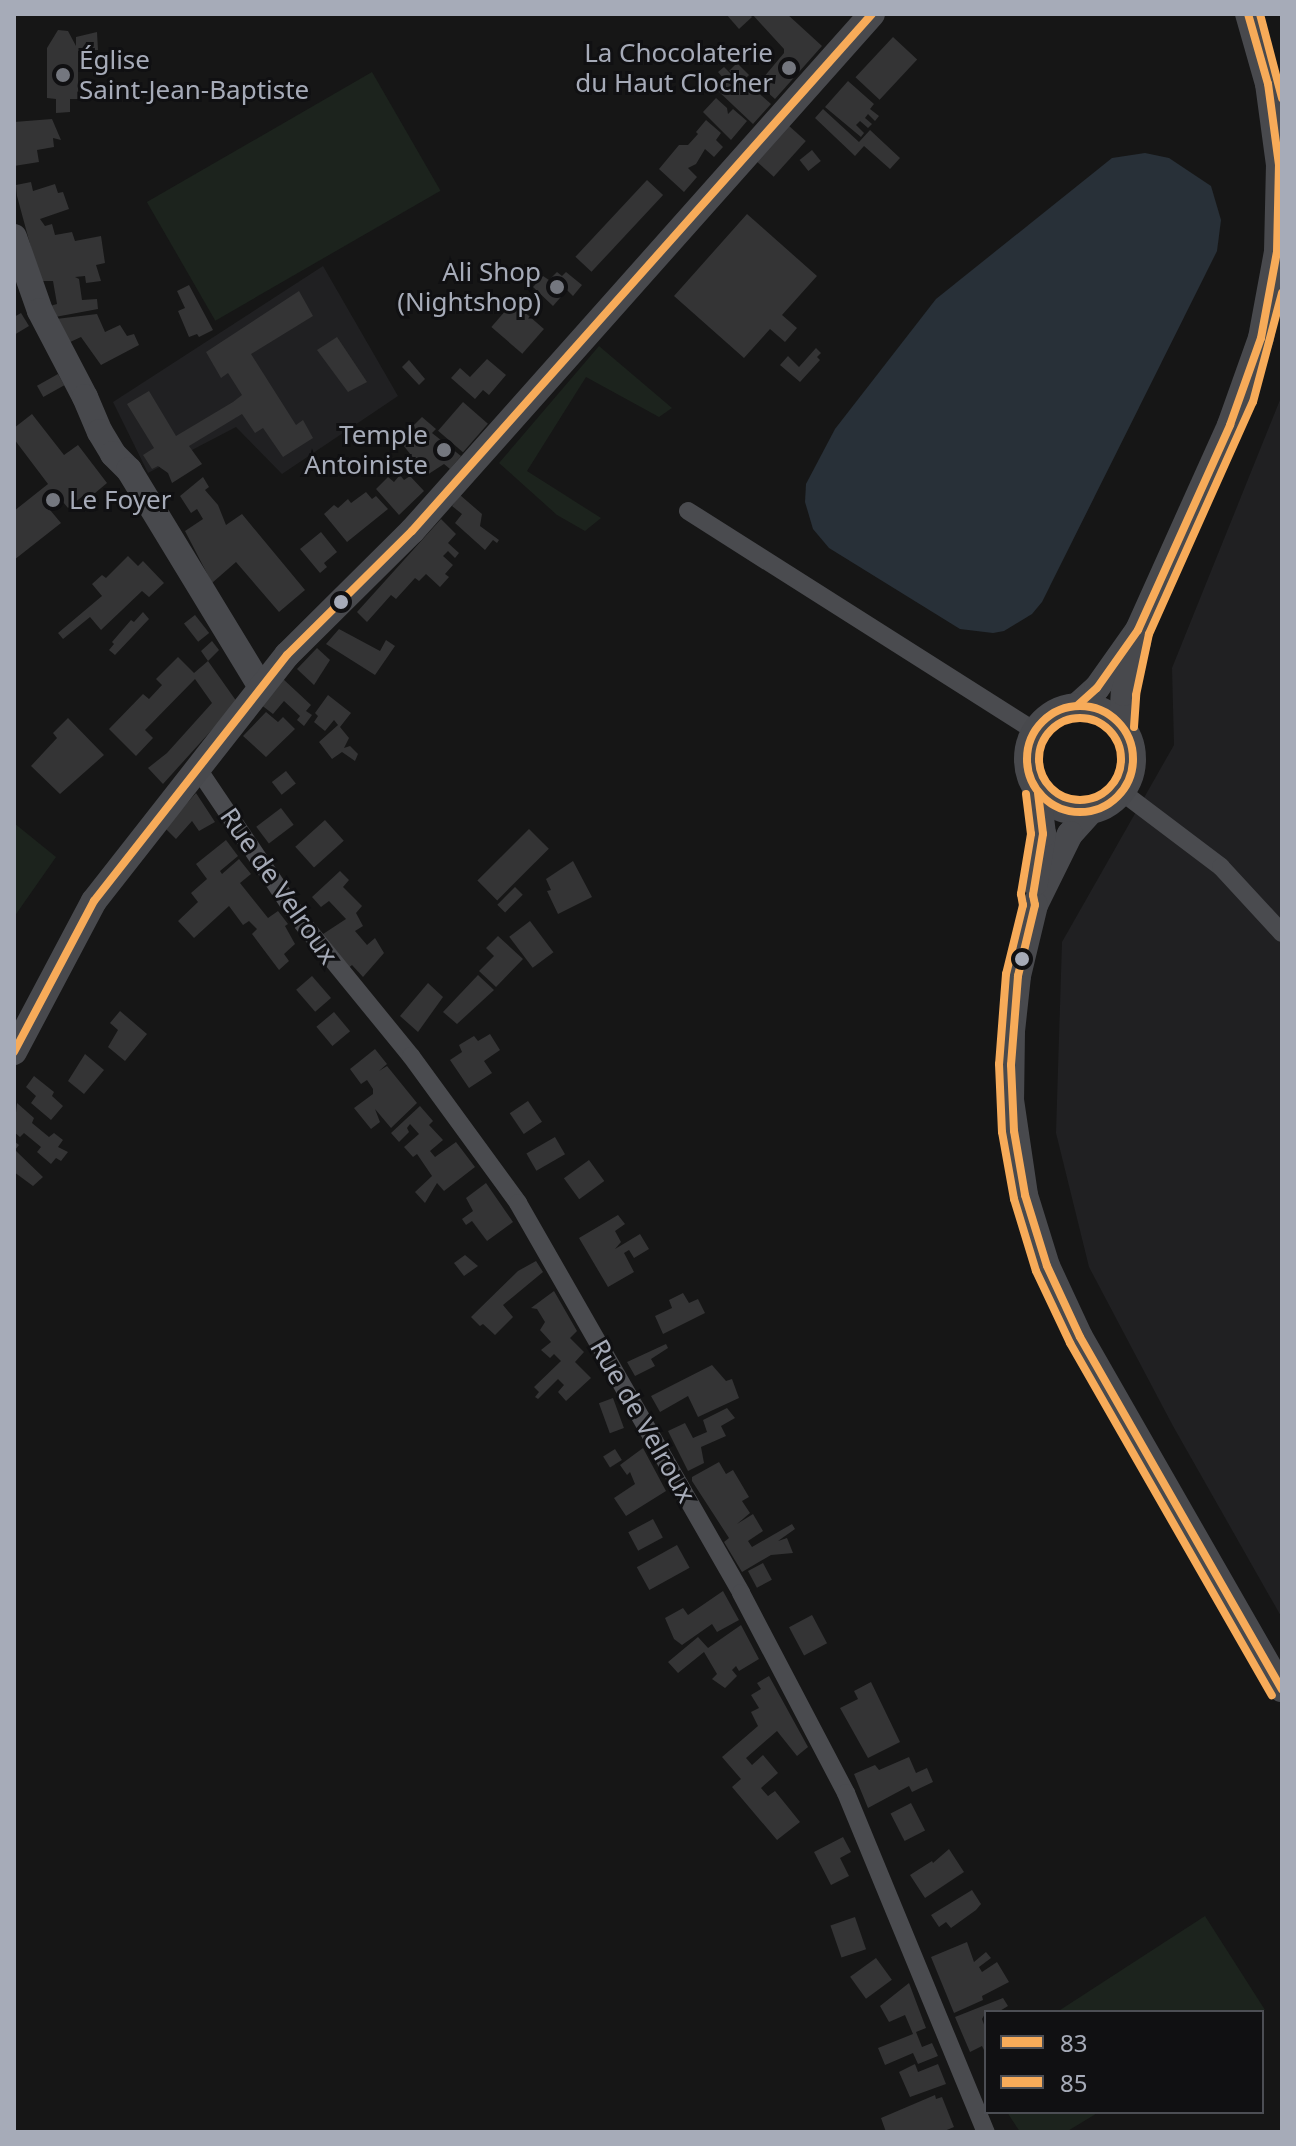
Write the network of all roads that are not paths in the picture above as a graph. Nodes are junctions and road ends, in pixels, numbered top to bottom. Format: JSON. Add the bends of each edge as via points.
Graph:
{"nodes":[{"id":1,"x":872,"y":14,"type":"edge"},
{"id":2,"x":1248,"y":14,"type":"edge"},
{"id":3,"x":14,"y":237,"type":"edge"},
{"id":4,"x":688,"y":511,"type":"dead end"},
{"id":5,"x":1138,"y":630,"type":"junction"},
{"id":6,"x":261,"y":687,"type":"junction"},
{"id":7,"x":1078,"y":705,"type":"junction"},
{"id":8,"x":1122,"y":726,"type":"junction"},
{"id":9,"x":1034,"y":731,"type":"junction"},
{"id":10,"x":198,"y":769,"type":"junction"},
{"id":11,"x":1122,"y":792,"type":"junction"},
{"id":12,"x":1038,"y":793,"type":"junction"},
{"id":13,"x":1090,"y":812,"type":"junction"},
{"id":14,"x":1035,"y":905,"type":"junction"},
{"id":15,"x":1282,"y":933,"type":"edge"},
{"id":16,"x":14,"y":1052,"type":"edge"},
{"id":17,"x":1282,"y":1689,"type":"edge"},
{"id":18,"x":986,"y":2132,"type":"edge"}],
"edges":[{"from":1,"to":6,"type":"street","via":[[412,531]]},
{"from":2,"to":5,"type":"street","via":[[1276,135],[1280,192],[1274,279],[1242,397]]},
{"from":3,"to":6,"type":"street","via":[[40,311],[100,432],[129,470]]},
{"from":4,"to":9,"type":"street"},
{"from":5,"to":7,"type":"street","via":[[1097,688]]},
{"from":5,"to":8,"type":"street"},
{"from":6,"to":10,"type":"street"},
{"from":7,"to":8,"type":"street","via":[[1103,711]]},
{"from":7,"to":9,"type":"street","via":[[1061,709]]},
{"from":8,"to":11,"type":"street","via":[[1133,759]]},
{"from":9,"to":12,"type":"street","via":[[1026,756]]},
{"from":10,"to":16,"type":"street","via":[[94,901]]},
{"from":10,"to":18,"type":"street","name":"Rue de Velroux","via":[[300,920],[411,1056],[518,1203],[741,1593],[846,1793]]},
{"from":11,"to":13,"type":"street"},
{"from":11,"to":15,"type":"street","via":[[1221,867]]},
{"from":12,"to":13,"type":"street","via":[[1062,810]]},
{"from":12,"to":14,"type":"street","via":[[1043,834]]},
{"from":13,"to":14,"type":"street","via":[[1070,834]]},
{"from":14,"to":17,"type":"street","via":[[1018,976],[1011,1065],[1017,1156],[1035,1230],[1080,1337]]}]}
